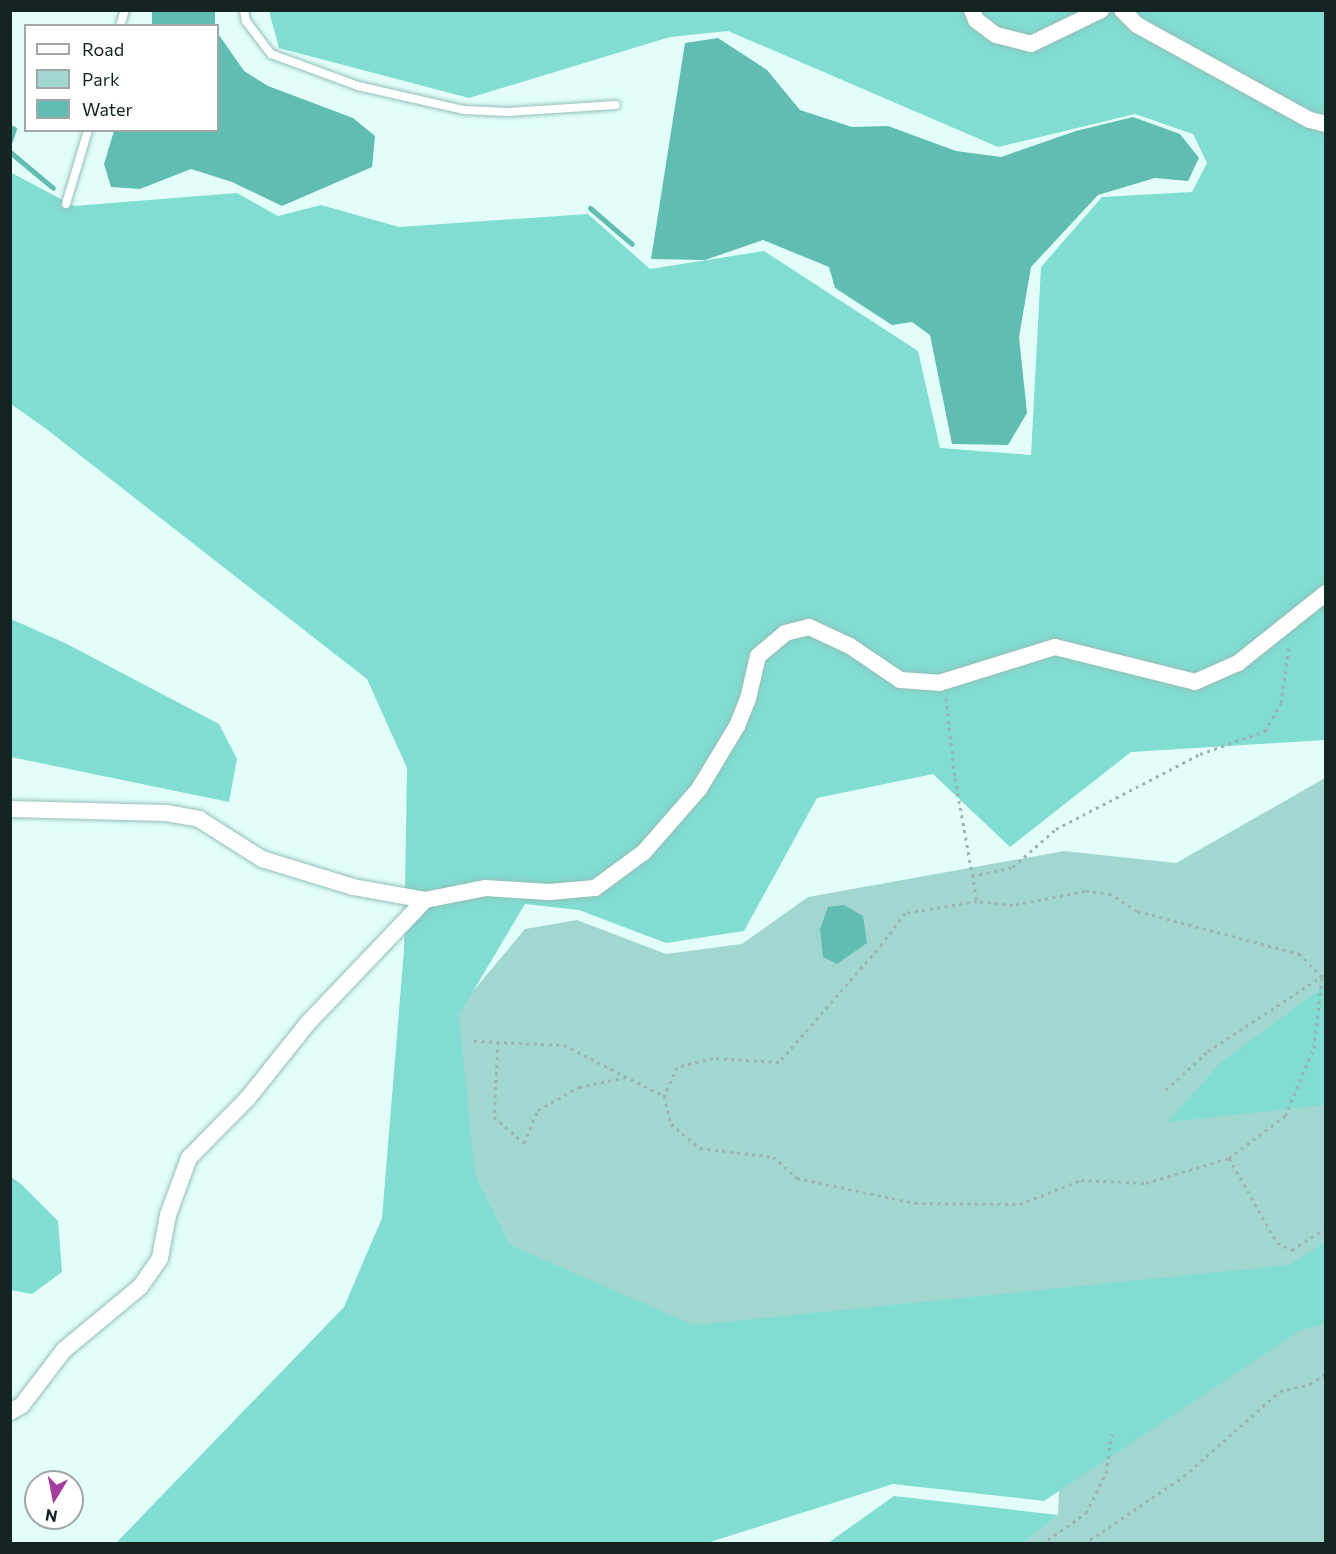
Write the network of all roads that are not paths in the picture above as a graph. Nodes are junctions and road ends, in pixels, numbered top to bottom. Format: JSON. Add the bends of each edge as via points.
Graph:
{"nodes":[{"id":1,"x":244,"y":10,"type":"edge"},
{"id":2,"x":972,"y":10,"type":"edge"},
{"id":3,"x":1101,"y":10,"type":"edge"},
{"id":4,"x":1122,"y":10,"type":"edge"},
{"id":5,"x":616,"y":105,"type":"dead end"},
{"id":6,"x":1326,"y":124,"type":"edge"},
{"id":7,"x":87,"y":132,"type":"edge"},
{"id":8,"x":66,"y":204,"type":"dead end"},
{"id":9,"x":1326,"y":594,"type":"edge"},
{"id":10,"x":10,"y":809,"type":"edge"},
{"id":11,"x":425,"y":900,"type":"junction"},
{"id":12,"x":10,"y":1412,"type":"edge"}],
"edges":[{"from":1,"to":5,"type":"lane","via":[[246,21],[271,54],[357,86],[464,110]]},
{"from":2,"to":3,"type":"street","via":[[976,20],[996,35],[1031,44]]},
{"from":4,"to":6,"type":"street","via":[[1137,25],[1310,120]]},
{"from":7,"to":8,"type":"lane"},
{"from":9,"to":11,"type":"street","via":[[1238,663],[1195,682],[1055,647],[939,683],[900,680],[850,646],[809,627],[785,633],[758,656],[748,699],[699,789],[644,852],[595,888],[549,892],[485,888]]},
{"from":10,"to":11,"type":"street","via":[[166,813],[199,819],[262,859],[353,887]]},
{"from":11,"to":12,"type":"street","via":[[306,1024],[248,1098],[189,1158],[168,1215],[160,1258],[140,1287],[64,1350],[22,1405]]}]}
